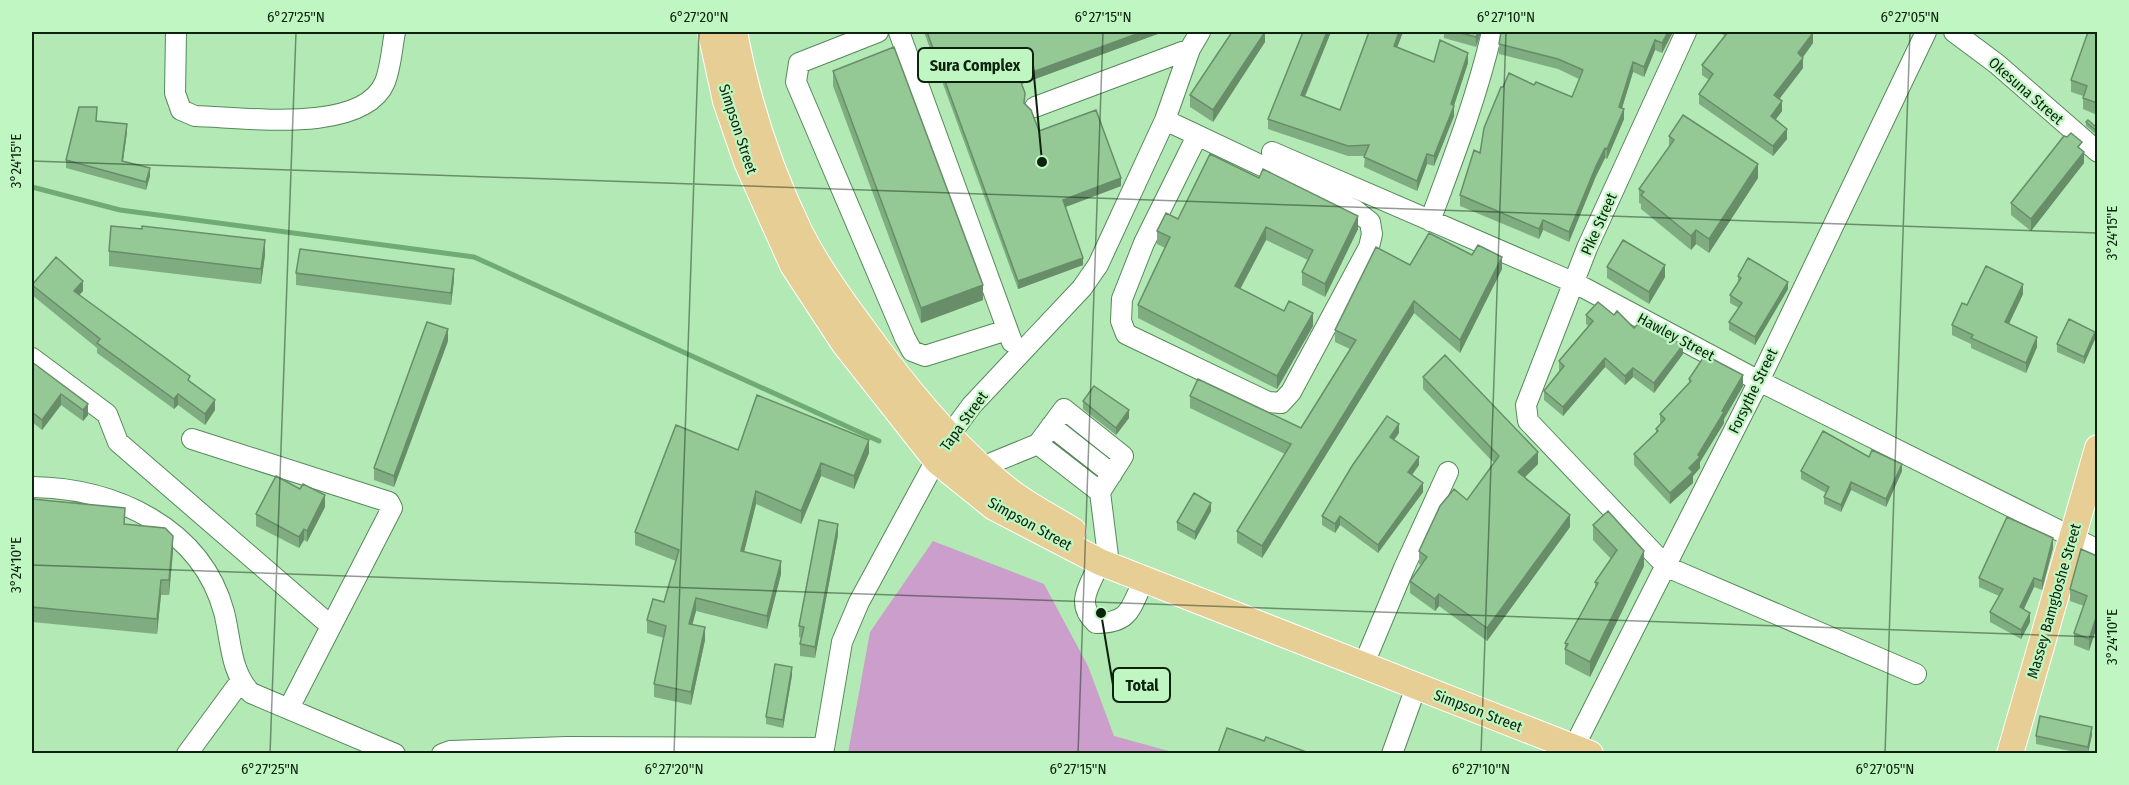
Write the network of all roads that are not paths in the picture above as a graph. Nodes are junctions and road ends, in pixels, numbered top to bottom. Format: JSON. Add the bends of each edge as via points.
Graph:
{"nodes":[{"id":1,"x":176,"y":32,"type":"edge"},
{"id":2,"x":395,"y":32,"type":"edge"},
{"id":3,"x":711,"y":32,"type":"edge"},
{"id":4,"x":734,"y":32,"type":"edge"},
{"id":5,"x":878,"y":32,"type":"edge"},
{"id":6,"x":899,"y":32,"type":"edge"},
{"id":7,"x":1492,"y":32,"type":"edge"},
{"id":8,"x":1686,"y":32,"type":"edge"},
{"id":9,"x":1926,"y":32,"type":"edge"},
{"id":10,"x":1954,"y":32,"type":"edge"},
{"id":11,"x":1195,"y":40,"type":"edge"},
{"id":12,"x":1035,"y":107,"type":"dead end"},
{"id":13,"x":1165,"y":120,"type":"junction"},
{"id":14,"x":1197,"y":136,"type":"junction"},
{"id":15,"x":1272,"y":152,"type":"dead end"},
{"id":16,"x":2097,"y":152,"type":"edge"},
{"id":17,"x":1430,"y":221,"type":"junction"},
{"id":18,"x":1575,"y":283,"type":"junction"},
{"id":19,"x":1007,"y":330,"type":"junction"},
{"id":20,"x":1017,"y":356,"type":"junction"},
{"id":21,"x":32,"y":358,"type":"edge"},
{"id":22,"x":1759,"y":381,"type":"junction"},
{"id":23,"x":949,"y":436,"type":"junction"},
{"id":24,"x":192,"y":439,"type":"dead end"},
{"id":25,"x":1038,"y":444,"type":"junction"},
{"id":26,"x":2097,"y":448,"type":"edge"},
{"id":27,"x":937,"y":461,"type":"junction"},
{"id":28,"x":982,"y":467,"type":"junction"},
{"id":29,"x":1448,"y":472,"type":"dead end"},
{"id":30,"x":32,"y":487,"type":"edge"},
{"id":31,"x":1100,"y":492,"type":"junction"},
{"id":32,"x":2073,"y":538,"type":"junction"},
{"id":33,"x":2097,"y":550,"type":"edge"},
{"id":34,"x":1104,"y":559,"type":"junction"},
{"id":35,"x":1667,"y":567,"type":"junction"},
{"id":36,"x":1137,"y":575,"type":"junction"},
{"id":37,"x":331,"y":626,"type":"junction"},
{"id":38,"x":1363,"y":666,"type":"junction"},
{"id":39,"x":1916,"y":674,"type":"dead end"},
{"id":40,"x":240,"y":682,"type":"junction"},
{"id":41,"x":1416,"y":687,"type":"junction"},
{"id":42,"x":289,"y":708,"type":"junction"},
{"id":43,"x":1582,"y":750,"type":"edge"},
{"id":44,"x":824,"y":751,"type":"edge"},
{"id":45,"x":187,"y":753,"type":"edge"},
{"id":46,"x":395,"y":753,"type":"edge"},
{"id":47,"x":442,"y":753,"type":"edge"},
{"id":48,"x":1392,"y":753,"type":"edge"},
{"id":49,"x":2010,"y":753,"type":"edge"}],
"edges":[{"from":1,"to":2,"type":"street","via":[[175,93],[181,110],[195,116],[320,119],[352,112],[372,100],[385,82]]},
{"from":3,"to":27,"type":"main road","name":"Simpson Street","via":[[726,101],[747,162],[793,265],[844,343]]},
{"from":4,"to":23,"type":"main road","via":[[742,80],[769,162],[801,235],[844,304],[908,390]]},
{"from":5,"to":19,"type":"street","via":[[798,63],[796,82],[905,338],[912,351],[925,356]]},
{"from":6,"to":19,"type":"street"},
{"from":7,"to":17,"type":"street"},
{"from":8,"to":18,"type":"street","name":"Pike Street","via":[[1587,248]]},
{"from":9,"to":22,"type":"street","name":"Forsythe Street"},
{"from":10,"to":16,"type":"street","name":"Okesuna Street","via":[[1997,64]]},
{"from":11,"to":12,"type":"street"},
{"from":11,"to":13,"type":"street","name":"Tapa Street"},
{"from":13,"to":14,"type":"street"},
{"from":13,"to":20,"type":"street","name":"Tapa Street","via":[[1098,265],[1082,288]]},
{"from":14,"to":14,"type":"street","via":[[1122,299],[1121,321],[1126,334],[1268,402],[1281,403],[1291,392],[1369,248],[1370,222],[1354,210]]},
{"from":15,"to":17,"type":"street","name":"Hawley Street"},
{"from":17,"to":18,"type":"street","name":"Hawley Street"},
{"from":18,"to":22,"type":"street","name":"Hawley Street"},
{"from":18,"to":35,"type":"street","name":"Pike Street","via":[[1526,405],[1528,421]]},
{"from":19,"to":20,"type":"street"},
{"from":20,"to":23,"type":"street","name":"Tapa Street"},
{"from":21,"to":37,"type":"street","via":[[107,414],[118,442]]},
{"from":22,"to":32,"type":"street","name":"Hawley Street"},
{"from":22,"to":35,"type":"street","name":"Forsythe Street"},
{"from":23,"to":27,"type":"street","name":"Tapa Street"},
{"from":23,"to":28,"type":"main road"},
{"from":24,"to":37,"type":"street","via":[[388,502],[392,508],[390,515]]},
{"from":25,"to":28,"type":"street"},
{"from":25,"to":31,"type":"street"},
{"from":25,"to":31,"type":"street","via":[[1064,409],[1123,456]]},
{"from":26,"to":32,"type":"main road","name":"Massey Bamgboshe Street"},
{"from":27,"to":34,"type":"main road","name":"Simpson Street","via":[[994,507]]},
{"from":27,"to":44,"type":"street","name":"Tapa Street","via":[[859,602],[842,642]]},
{"from":28,"to":34,"type":"main road","via":[[1005,489]]},
{"from":29,"to":38,"type":"street"},
{"from":30,"to":40,"type":"street","via":[[73,491],[128,505],[184,543],[203,564],[220,597]]},
{"from":31,"to":34,"type":"street"},
{"from":32,"to":33,"type":"street"},
{"from":32,"to":49,"type":"main road","name":"Massey Bamgboshe Street"},
{"from":34,"to":36,"type":"main road","name":"Simpson Street"},
{"from":34,"to":36,"type":"street","via":[[1084,601],[1086,614],[1096,623],[1113,623],[1125,617]]},
{"from":35,"to":39,"type":"street"},
{"from":35,"to":43,"type":"street","name":"Forsythe Street"},
{"from":36,"to":38,"type":"main road","name":"Simpson Street"},
{"from":37,"to":42,"type":"street"},
{"from":38,"to":41,"type":"main road","name":"Simpson Street"},
{"from":40,"to":42,"type":"street","via":[[250,693]]},
{"from":40,"to":45,"type":"street"},
{"from":41,"to":43,"type":"main road","name":"Simpson Street"},
{"from":41,"to":48,"type":"street"},
{"from":42,"to":46,"type":"street"},
{"from":44,"to":47,"type":"street","via":[[567,747]]}]}
